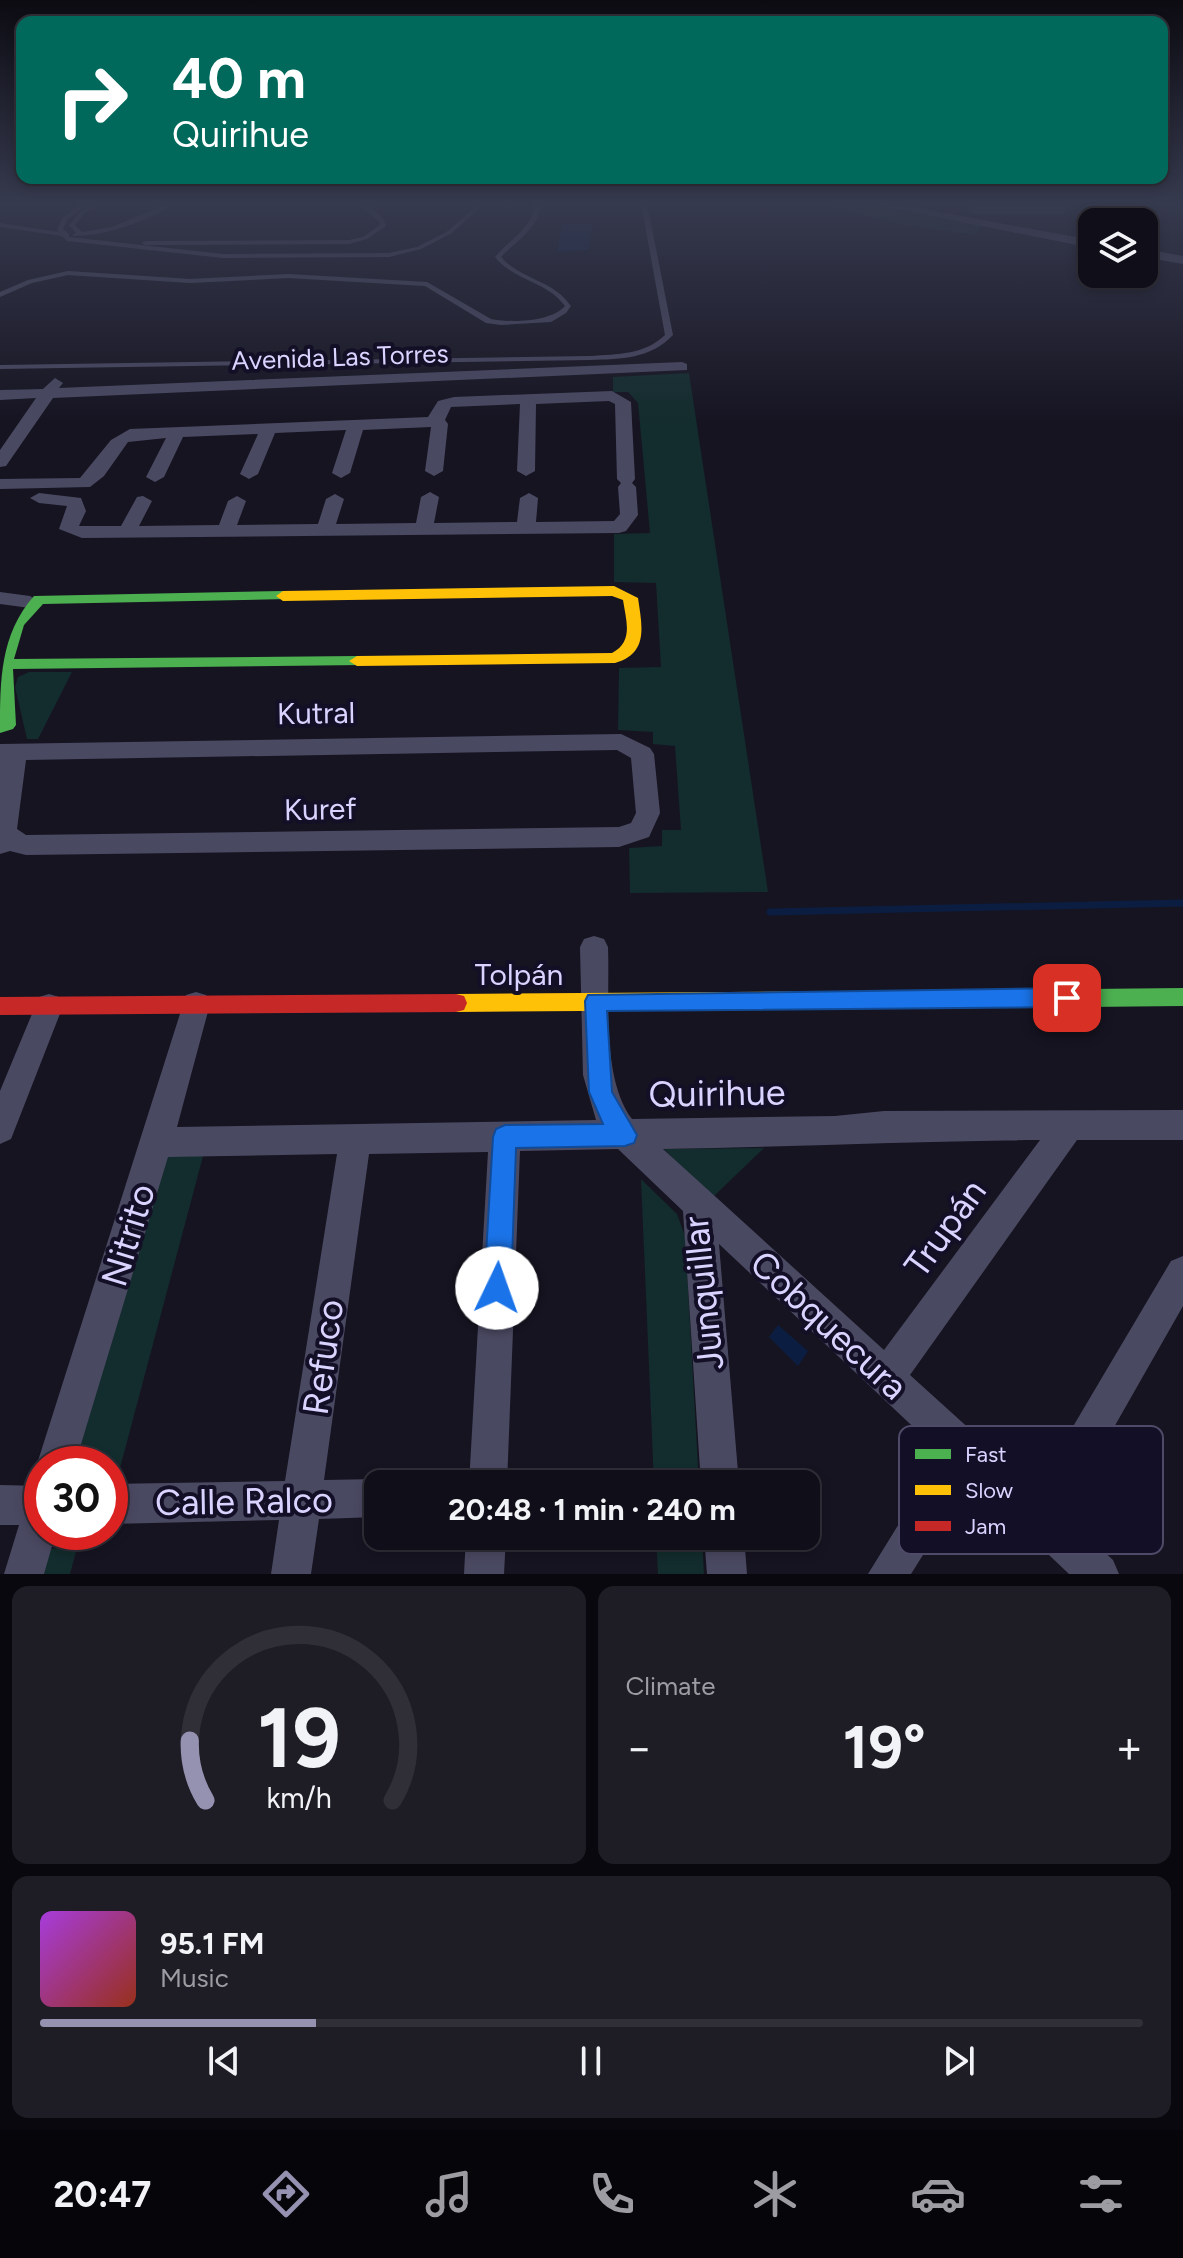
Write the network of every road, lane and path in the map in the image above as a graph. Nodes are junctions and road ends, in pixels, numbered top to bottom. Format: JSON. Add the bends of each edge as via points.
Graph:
{"nodes":[{"id":1,"x":52,"y":276,"type":"edge"},
{"id":2,"x":121,"y":276,"type":"edge"},
{"id":3,"x":265,"y":276,"type":"edge"},
{"id":4,"x":280,"y":276,"type":"edge"},
{"id":5,"x":524,"y":276,"type":"edge"},
{"id":6,"x":658,"y":276,"type":"edge"},
{"id":7,"x":0,"y":295,"type":"edge"},
{"id":8,"x":0,"y":367,"type":"edge"},
{"id":9,"x":682,"y":367,"type":"dead end"},
{"id":10,"x":0,"y":384,"type":"edge"},
{"id":11,"x":52,"y":387,"type":"junction"},
{"id":12,"x":0,"y":395,"type":"edge"},
{"id":13,"x":528,"y":399,"type":"junction"},
{"id":14,"x":434,"y":420,"type":"junction"},
{"id":15,"x":356,"y":425,"type":"junction"},
{"id":16,"x":268,"y":429,"type":"junction"},
{"id":17,"x":177,"y":432,"type":"junction"},
{"id":18,"x":0,"y":462,"type":"edge"},
{"id":19,"x":434,"y":471,"type":"dead end"},
{"id":20,"x":526,"y":471,"type":"dead end"},
{"id":21,"x":341,"y":473,"type":"dead end"},
{"id":22,"x":249,"y":474,"type":"dead end"},
{"id":23,"x":155,"y":477,"type":"dead end"},
{"id":24,"x":0,"y":484,"type":"edge"},
{"id":25,"x":430,"y":497,"type":"dead end"},
{"id":26,"x":0,"y":498,"type":"edge"},
{"id":27,"x":529,"y":498,"type":"dead end"},
{"id":28,"x":335,"y":499,"type":"dead end"},
{"id":29,"x":143,"y":501,"type":"dead end"},
{"id":30,"x":237,"y":501,"type":"dead end"},
{"id":31,"x":526,"y":528,"type":"junction"},
{"id":32,"x":424,"y":529,"type":"junction"},
{"id":33,"x":325,"y":530,"type":"junction"},
{"id":34,"x":226,"y":531,"type":"junction"},
{"id":35,"x":127,"y":532,"type":"junction"},
{"id":36,"x":0,"y":598,"type":"edge"},
{"id":37,"x":30,"y":602,"type":"junction"},
{"id":38,"x":1,"y":664,"type":"edge"},
{"id":39,"x":0,"y":727,"type":"edge"},
{"id":40,"x":7,"y":751,"type":"edge"},
{"id":41,"x":640,"y":830,"type":"joint"},
{"id":42,"x":5,"y":842,"type":"edge"},
{"id":43,"x":594,"y":947,"type":"dead end"},
{"id":44,"x":1183,"y":997,"type":"edge"},
{"id":45,"x":596,"y":1001,"type":"junction"},
{"id":46,"x":196,"y":1004,"type":"junction"},
{"id":47,"x":0,"y":1006,"type":"edge"},
{"id":48,"x":49,"y":1006,"type":"junction"},
{"id":49,"x":1183,"y":1125,"type":"edge"},
{"id":50,"x":1069,"y":1126,"type":"junction"},
{"id":51,"x":0,"y":1129,"type":"edge"},
{"id":52,"x":625,"y":1135,"type":"junction"},
{"id":53,"x":505,"y":1137,"type":"junction"},
{"id":54,"x":355,"y":1139,"type":"junction"},
{"id":55,"x":157,"y":1142,"type":"junction"},
{"id":56,"x":699,"y":1205,"type":"junction"},
{"id":57,"x":1183,"y":1273,"type":"edge"},
{"id":58,"x":886,"y":1378,"type":"junction"},
{"id":59,"x":939,"y":1426,"type":"edge"},
{"id":60,"x":1094,"y":1426,"type":"edge"},
{"id":61,"x":62,"y":1446,"type":"edge"},
{"id":62,"x":489,"y":1470,"type":"edge"},
{"id":63,"x":719,"y":1470,"type":"edge"},
{"id":64,"x":303,"y":1498,"type":"junction"},
{"id":65,"x":364,"y":1498,"type":"edge"},
{"id":66,"x":128,"y":1503,"type":"edge"},
{"id":67,"x":0,"y":1505,"type":"edge"},
{"id":68,"x":24,"y":1506,"type":"edge"},
{"id":69,"x":31,"y":1550,"type":"edge"},
{"id":70,"x":485,"y":1550,"type":"edge"},
{"id":71,"x":725,"y":1550,"type":"edge"},
{"id":72,"x":901,"y":1554,"type":"edge"},
{"id":73,"x":1078,"y":1554,"type":"edge"},
{"id":74,"x":24,"y":1574,"type":"edge"},
{"id":75,"x":291,"y":1574,"type":"edge"},
{"id":76,"x":484,"y":1574,"type":"edge"},
{"id":77,"x":727,"y":1574,"type":"edge"},
{"id":78,"x":888,"y":1574,"type":"edge"},
{"id":79,"x":1099,"y":1574,"type":"edge"}],
"edges":[{"from":1,"to":7,"type":"lane"},
{"from":2,"to":3,"type":"lane","via":[[190,281]]},
{"from":4,"to":5,"type":"lane","via":[[405,281],[437,288],[489,321],[548,320],[564,312],[568,306],[557,291]]},
{"from":6,"to":8,"type":"lane","via":[[669,335],[644,354]]},
{"from":9,"to":11,"type":"street","name":"Avenida Las Torres"},
{"from":10,"to":11,"type":"street","name":"Avenida Las Torres"},
{"from":11,"to":12,"type":"street","name":"Avenida Las Torres"},
{"from":11,"to":18,"type":"street"},
{"from":13,"to":14,"type":"street","via":[[444,404]]},
{"from":13,"to":20,"type":"street"},
{"from":13,"to":31,"type":"street","via":[[620,398],[629,515],[619,527]]},
{"from":14,"to":15,"type":"street"},
{"from":14,"to":19,"type":"street","via":[[440,424]]},
{"from":15,"to":16,"type":"street"},
{"from":15,"to":21,"type":"street"},
{"from":16,"to":17,"type":"street"},
{"from":16,"to":22,"type":"street"},
{"from":17,"to":23,"type":"street"},
{"from":17,"to":24,"type":"street","via":[[120,438],[95,478],[84,483]]},
{"from":25,"to":32,"type":"street"},
{"from":26,"to":35,"type":"street","via":[[69,499],[77,511],[68,529]]},
{"from":27,"to":31,"type":"street"},
{"from":28,"to":33,"type":"street"},
{"from":29,"to":35,"type":"street"},
{"from":30,"to":34,"type":"street"},
{"from":31,"to":32,"type":"street"},
{"from":32,"to":33,"type":"street"},
{"from":33,"to":34,"type":"street"},
{"from":34,"to":35,"type":"street"},
{"from":36,"to":37,"type":"street"},
{"from":37,"to":38,"type":"street","via":[[7,635]]},
{"from":37,"to":38,"type":"street","via":[[614,591],[630,598],[635,643],[629,653],[615,658]]},
{"from":38,"to":39,"type":"street","via":[[7,725]]},
{"from":40,"to":41,"type":"street","name":"Kutral","via":[[615,741],[632,745],[644,759],[648,813]]},
{"from":40,"to":42,"type":"street"},
{"from":41,"to":42,"type":"street","name":"Kuref","via":[[619,837]]},
{"from":43,"to":45,"type":"street","name":"Junquillar"},
{"from":44,"to":45,"type":"street","name":"Tolpán"},
{"from":45,"to":46,"type":"street","name":"Tolpán"},
{"from":45,"to":52,"type":"street","name":"Junquillar","via":[[600,1092]]},
{"from":46,"to":48,"type":"street","name":"Tolpán"},
{"from":46,"to":55,"type":"street","name":"Nitrito"},
{"from":47,"to":48,"type":"street","name":"Tolpán"},
{"from":48,"to":51,"type":"street"},
{"from":49,"to":50,"type":"street","name":"Quirihue"},
{"from":50,"to":52,"type":"street","name":"Quirihue"},
{"from":50,"to":58,"type":"street","name":"Trupán"},
{"from":52,"to":53,"type":"street","name":"Quirihue"},
{"from":52,"to":56,"type":"street","name":"Junquillar"},
{"from":53,"to":54,"type":"street","name":"Quirihue"},
{"from":53,"to":62,"type":"street"},
{"from":54,"to":55,"type":"street","name":"Quirihue"},
{"from":54,"to":64,"type":"street","name":"Refuco"},
{"from":55,"to":61,"type":"street","name":"Nitrito"},
{"from":56,"to":58,"type":"street","name":"Cobquecura"},
{"from":56,"to":63,"type":"street","name":"Junquillar"},
{"from":57,"to":60,"type":"street"},
{"from":58,"to":59,"type":"street","name":"Cobquecura"},
{"from":64,"to":65,"type":"street","name":"Calle Ralco"},
{"from":64,"to":66,"type":"street","name":"Calle Ralco"},
{"from":64,"to":75,"type":"street","name":"Refuco"},
{"from":67,"to":68,"type":"street"},
{"from":69,"to":74,"type":"street"},
{"from":70,"to":76,"type":"street"},
{"from":71,"to":77,"type":"street"},
{"from":72,"to":78,"type":"street"},
{"from":73,"to":79,"type":"street","name":"Cobquecura"}]}
